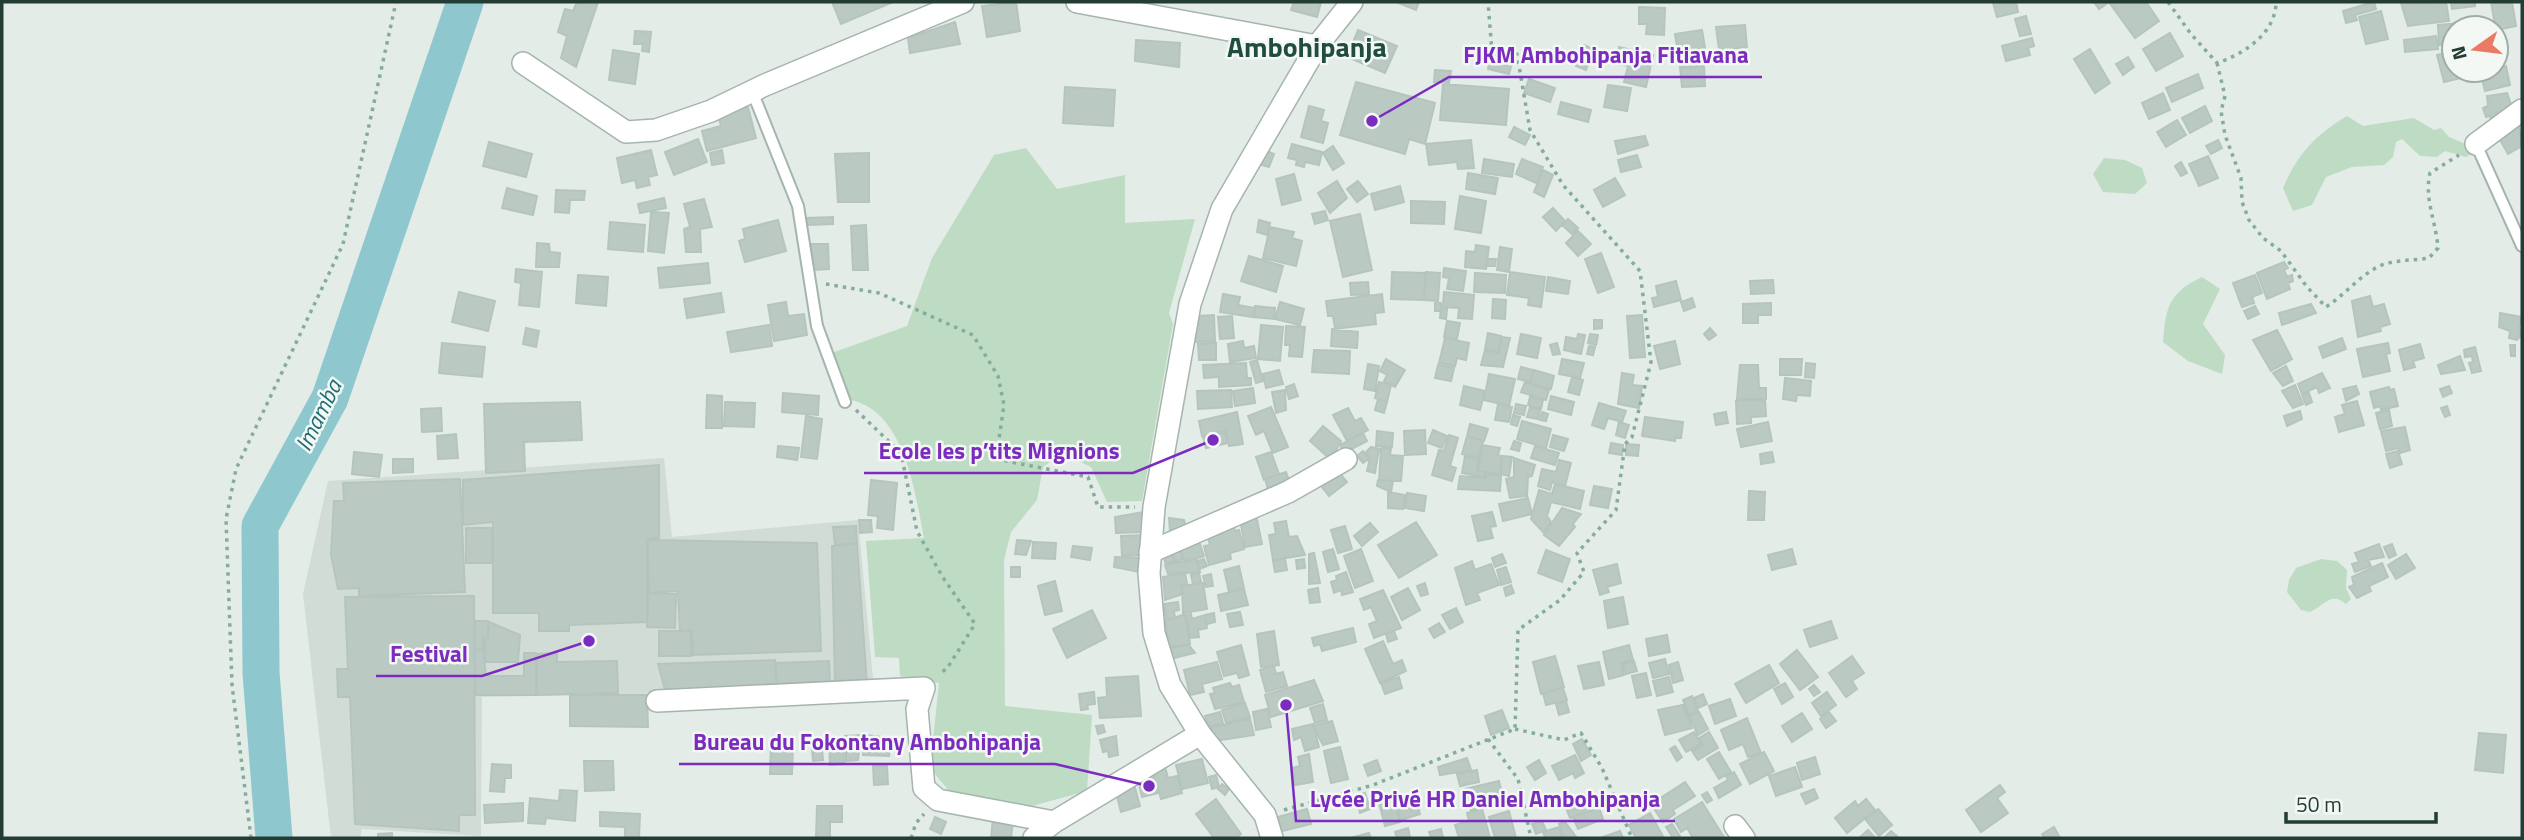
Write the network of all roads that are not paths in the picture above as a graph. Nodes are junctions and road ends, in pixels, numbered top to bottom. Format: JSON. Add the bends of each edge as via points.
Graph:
{"nodes":[{"id":1,"x":963,"y":2,"type":"edge"},
{"id":2,"x":1077,"y":2,"type":"edge"},
{"id":3,"x":1352,"y":2,"type":"edge"},
{"id":4,"x":1317,"y":46,"type":"junction"},
{"id":5,"x":523,"y":63,"type":"dead end"},
{"id":6,"x":752,"y":91,"type":"junction"},
{"id":7,"x":2522,"y":110,"type":"edge"},
{"id":8,"x":2476,"y":144,"type":"joint"},
{"id":9,"x":2522,"y":246,"type":"edge"},
{"id":10,"x":845,"y":402,"type":"road end"},
{"id":11,"x":1346,"y":459,"type":"dead end"},
{"id":12,"x":1150,"y":552,"type":"junction"},
{"id":13,"x":657,"y":701,"type":"dead end"},
{"id":14,"x":1200,"y":734,"type":"junction"},
{"id":15,"x":1054,"y":822,"type":"junction"},
{"id":16,"x":1034,"y":838,"type":"edge"},
{"id":17,"x":1272,"y":838,"type":"edge"}],
"edges":[{"from":1,"to":6,"type":"street"},
{"from":2,"to":4,"type":"street"},
{"from":3,"to":4,"type":"street"},
{"from":4,"to":12,"type":"street","via":[[1222,209],[1190,304]]},
{"from":5,"to":6,"type":"street","via":[[626,132],[656,130]]},
{"from":6,"to":10,"type":"lane","via":[[798,206],[817,326]]},
{"from":7,"to":8,"type":"street"},
{"from":8,"to":9,"type":"lane"},
{"from":11,"to":12,"type":"street","via":[[1288,492]]},
{"from":12,"to":14,"type":"street","via":[[1154,633],[1170,685]]},
{"from":13,"to":15,"type":"street","via":[[924,688],[917,709],[924,788],[938,800]]},
{"from":14,"to":15,"type":"street"},
{"from":14,"to":17,"type":"street","via":[[1265,815]]},
{"from":15,"to":16,"type":"street"}]}
